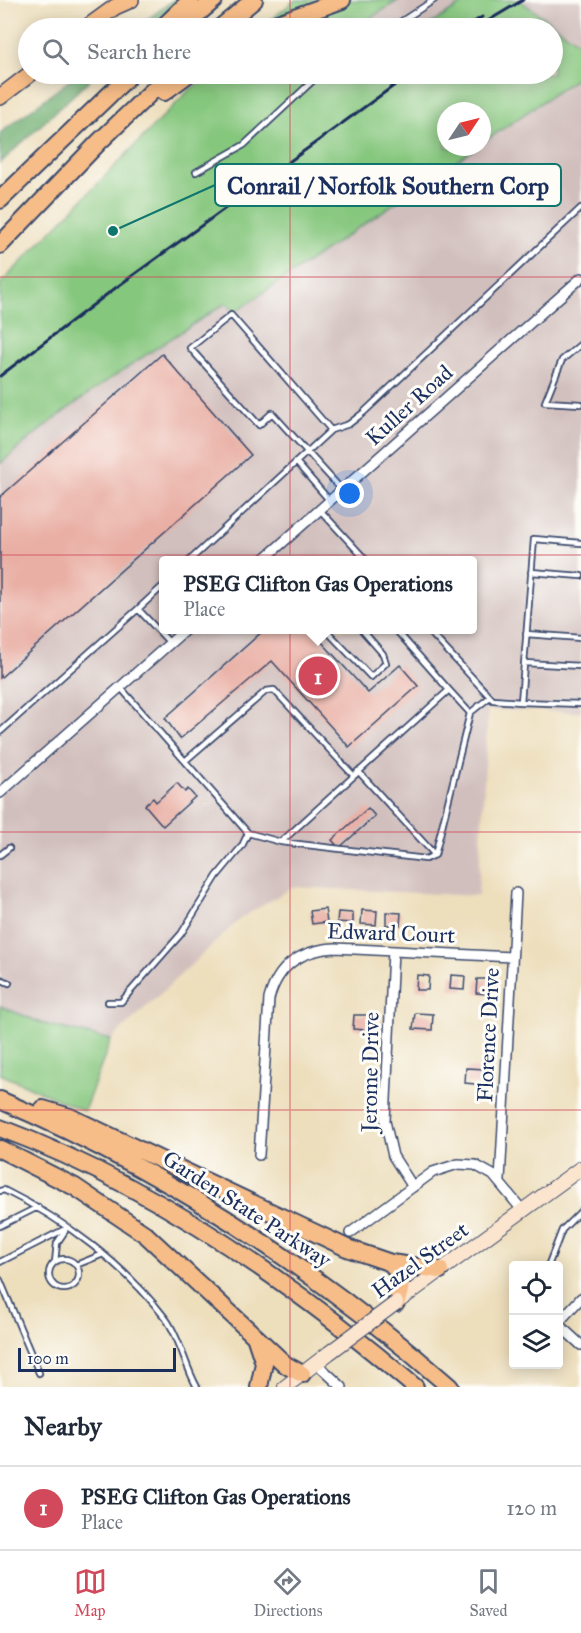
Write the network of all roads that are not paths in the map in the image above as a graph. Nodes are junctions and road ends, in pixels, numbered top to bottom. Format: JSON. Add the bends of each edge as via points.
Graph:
{"nodes":[{"id":1,"x":131,"y":0,"type":"edge"},
{"id":2,"x":191,"y":0,"type":"edge"},
{"id":3,"x":214,"y":0,"type":"edge"},
{"id":4,"x":254,"y":0,"type":"edge"},
{"id":5,"x":342,"y":0,"type":"edge"},
{"id":6,"x":434,"y":0,"type":"edge"},
{"id":7,"x":111,"y":5,"type":"edge"},
{"id":8,"x":97,"y":18,"type":"edge"},
{"id":9,"x":172,"y":18,"type":"edge"},
{"id":10,"x":193,"y":18,"type":"edge"},
{"id":11,"x":232,"y":18,"type":"edge"},
{"id":12,"x":292,"y":18,"type":"edge"},
{"id":13,"x":406,"y":18,"type":"edge"},
{"id":14,"x":18,"y":83,"type":"edge"},
{"id":15,"x":113,"y":84,"type":"edge"},
{"id":16,"x":121,"y":84,"type":"edge"},
{"id":17,"x":160,"y":84,"type":"edge"},
{"id":18,"x":175,"y":84,"type":"edge"},
{"id":19,"x":309,"y":84,"type":"edge"},
{"id":20,"x":0,"y":97,"type":"edge"},
{"id":21,"x":79,"y":124,"type":"junction"},
{"id":22,"x":99,"y":142,"type":"junction"},
{"id":23,"x":196,"y":172,"type":"dead end"},
{"id":24,"x":0,"y":200,"type":"edge"},
{"id":25,"x":581,"y":208,"type":"edge"},
{"id":26,"x":0,"y":245,"type":"edge"},
{"id":27,"x":581,"y":278,"type":"edge"},
{"id":28,"x":581,"y":344,"type":"edge"},
{"id":29,"x":581,"y":404,"type":"edge"},
{"id":30,"x":331,"y":430,"type":"junction"},
{"id":31,"x":308,"y":452,"type":"junction"},
{"id":32,"x":296,"y":462,"type":"junction"},
{"id":33,"x":343,"y":490,"type":"junction"},
{"id":34,"x":330,"y":501,"type":"junction"},
{"id":35,"x":320,"y":510,"type":"junction"},
{"id":36,"x":581,"y":543,"type":"edge"},
{"id":37,"x":195,"y":556,"type":"edge"},
{"id":38,"x":269,"y":556,"type":"edge"},
{"id":39,"x":361,"y":556,"type":"edge"},
{"id":40,"x":531,"y":572,"type":"junction"},
{"id":41,"x":581,"y":576,"type":"edge"},
{"id":42,"x":159,"y":590,"type":"edge"},
{"id":43,"x":138,"y":609,"type":"junction"},
{"id":44,"x":159,"y":631,"type":"edge"},
{"id":45,"x":162,"y":634,"type":"edge"},
{"id":46,"x":180,"y":634,"type":"edge"},
{"id":47,"x":330,"y":634,"type":"edge"},
{"id":48,"x":366,"y":634,"type":"edge"},
{"id":49,"x":400,"y":634,"type":"edge"},
{"id":50,"x":433,"y":634,"type":"edge"},
{"id":51,"x":526,"y":634,"type":"junction"},
{"id":52,"x":581,"y":638,"type":"edge"},
{"id":53,"x":170,"y":643,"type":"junction"},
{"id":54,"x":524,"y":663,"type":"junction"},
{"id":55,"x":581,"y":666,"type":"edge"},
{"id":56,"x":120,"y":687,"type":"junction"},
{"id":57,"x":449,"y":690,"type":"junction"},
{"id":58,"x":490,"y":697,"type":"junction"},
{"id":59,"x":521,"y":702,"type":"junction"},
{"id":60,"x":581,"y":704,"type":"edge"},
{"id":61,"x":470,"y":713,"type":"junction"},
{"id":62,"x":0,"y":732,"type":"edge"},
{"id":63,"x":185,"y":761,"type":"junction"},
{"id":64,"x":358,"y":771,"type":"junction"},
{"id":65,"x":354,"y":776,"type":"junction"},
{"id":66,"x":0,"y":793,"type":"edge"},
{"id":67,"x":248,"y":832,"type":"junction"},
{"id":68,"x":281,"y":842,"type":"junction"},
{"id":69,"x":9,"y":848,"type":"dead end"},
{"id":70,"x":0,"y":855,"type":"edge"},
{"id":71,"x":435,"y":855,"type":"junction"},
{"id":72,"x":516,"y":893,"type":"dead end"},
{"id":73,"x":393,"y":951,"type":"junction"},
{"id":74,"x":513,"y":957,"type":"junction"},
{"id":75,"x":0,"y":979,"type":"edge"},
{"id":76,"x":9,"y":983,"type":"dead end"},
{"id":77,"x":108,"y":1002,"type":"dead end"},
{"id":78,"x":0,"y":1095,"type":"edge"},
{"id":79,"x":0,"y":1100,"type":"edge"},
{"id":80,"x":0,"y":1128,"type":"edge"},
{"id":81,"x":0,"y":1149,"type":"edge"},
{"id":82,"x":259,"y":1155,"type":"dead end"},
{"id":83,"x":579,"y":1173,"type":"edge"},
{"id":84,"x":500,"y":1180,"type":"junction"},
{"id":85,"x":413,"y":1187,"type":"junction"},
{"id":86,"x":0,"y":1191,"type":"edge"},
{"id":87,"x":38,"y":1207,"type":"junction"},
{"id":88,"x":523,"y":1211,"type":"junction"},
{"id":89,"x":581,"y":1211,"type":"edge"},
{"id":90,"x":0,"y":1226,"type":"edge"},
{"id":91,"x":67,"y":1228,"type":"junction"},
{"id":92,"x":351,"y":1233,"type":"dead end"},
{"id":93,"x":101,"y":1255,"type":"junction"},
{"id":94,"x":550,"y":1261,"type":"edge"},
{"id":95,"x":0,"y":1262,"type":"edge"},
{"id":96,"x":55,"y":1262,"type":"junction"},
{"id":97,"x":391,"y":1263,"type":"junction"},
{"id":98,"x":76,"y":1265,"type":"junction"},
{"id":99,"x":440,"y":1270,"type":"junction"},
{"id":100,"x":0,"y":1280,"type":"edge"},
{"id":101,"x":2,"y":1292,"type":"edge"},
{"id":102,"x":581,"y":1298,"type":"edge"},
{"id":103,"x":396,"y":1303,"type":"junction"},
{"id":104,"x":563,"y":1318,"type":"edge"},
{"id":105,"x":249,"y":1329,"type":"junction"},
{"id":106,"x":563,"y":1329,"type":"edge"},
{"id":107,"x":581,"y":1345,"type":"edge"},
{"id":108,"x":316,"y":1363,"type":"junction"},
{"id":109,"x":39,"y":1373,"type":"dead end"},
{"id":110,"x":302,"y":1374,"type":"junction"},
{"id":111,"x":196,"y":1387,"type":"edge"},
{"id":112,"x":259,"y":1387,"type":"edge"},
{"id":113,"x":285,"y":1387,"type":"edge"},
{"id":114,"x":342,"y":1387,"type":"edge"},
{"id":115,"x":415,"y":1387,"type":"edge"},
{"id":116,"x":450,"y":1387,"type":"edge"}],
"edges":[{"from":1,"to":7,"type":"main road"},
{"from":2,"to":9,"type":"highway"},
{"from":3,"to":10,"type":"highway"},
{"from":4,"to":11,"type":"highway"},
{"from":5,"to":12,"type":"highway"},
{"from":6,"to":13,"type":"lane"},
{"from":7,"to":8,"type":"main road"},
{"from":14,"to":20,"type":"main road"},
{"from":15,"to":21,"type":"highway"},
{"from":16,"to":21,"type":"highway"},
{"from":17,"to":22,"type":"highway"},
{"from":18,"to":22,"type":"highway"},
{"from":19,"to":23,"type":"lane","via":[[244,144]]},
{"from":21,"to":24,"type":"highway"},
{"from":22,"to":26,"type":"highway"},
{"from":25,"to":30,"type":"lane","via":[[363,413],[349,424]]},
{"from":27,"to":33,"type":"street","name":"Kuller Road"},
{"from":28,"to":29,"type":"lane","via":[[562,360],[545,402]]},
{"from":30,"to":31,"type":"lane"},
{"from":30,"to":31,"type":"lane","via":[[231,315],[190,348],[260,425],[272,413]]},
{"from":31,"to":32,"type":"lane"},
{"from":31,"to":33,"type":"lane"},
{"from":32,"to":34,"type":"lane"},
{"from":32,"to":37,"type":"lane"},
{"from":33,"to":34,"type":"street","name":"Kuller Road"},
{"from":34,"to":35,"type":"street","name":"Kuller Road"},
{"from":35,"to":38,"type":"street","name":"Kuller Road"},
{"from":35,"to":39,"type":"lane"},
{"from":36,"to":40,"type":"lane","via":[[534,539]]},
{"from":40,"to":41,"type":"lane"},
{"from":40,"to":51,"type":"lane"},
{"from":42,"to":43,"type":"lane"},
{"from":43,"to":44,"type":"lane"},
{"from":43,"to":62,"type":"lane"},
{"from":45,"to":53,"type":"lane"},
{"from":46,"to":53,"type":"street"},
{"from":47,"to":48,"type":"lane","via":[[371,677],[387,663]]},
{"from":49,"to":57,"type":"lane"},
{"from":50,"to":58,"type":"lane"},
{"from":51,"to":52,"type":"lane"},
{"from":51,"to":54,"type":"lane"},
{"from":53,"to":56,"type":"street"},
{"from":54,"to":55,"type":"lane"},
{"from":54,"to":59,"type":"lane"},
{"from":56,"to":63,"type":"lane"},
{"from":56,"to":66,"type":"street"},
{"from":57,"to":61,"type":"lane"},
{"from":57,"to":64,"type":"lane"},
{"from":58,"to":59,"type":"lane"},
{"from":58,"to":61,"type":"lane"},
{"from":59,"to":60,"type":"lane"},
{"from":61,"to":71,"type":"lane"},
{"from":63,"to":65,"type":"lane","via":[[266,691],[274,690]]},
{"from":63,"to":67,"type":"lane"},
{"from":64,"to":65,"type":"lane"},
{"from":64,"to":71,"type":"lane"},
{"from":65,"to":68,"type":"lane"},
{"from":67,"to":68,"type":"lane"},
{"from":67,"to":77,"type":"lane","via":[[181,934],[121,1002]]},
{"from":68,"to":71,"type":"lane","via":[[426,859]]},
{"from":69,"to":70,"type":"lane"},
{"from":72,"to":74,"type":"street","name":"Florence Drive"},
{"from":73,"to":74,"type":"street","name":"Edward Court"},
{"from":73,"to":82,"type":"street","name":"Edward Court","via":[[319,949],[300,956],[278,975],[268,1007]]},
{"from":73,"to":85,"type":"street","name":"Jerome Drive","via":[[385,1121],[393,1156]]},
{"from":74,"to":84,"type":"street","name":"Florence Drive"},
{"from":75,"to":76,"type":"lane"},
{"from":78,"to":97,"type":"highway","via":[[70,1117],[347,1248]]},
{"from":79,"to":116,"type":"highway","name":"Garden State Parkway","via":[[116,1155],[224,1217],[347,1303]]},
{"from":80,"to":115,"type":"highway","name":"Garden State Parkway","via":[[115,1180],[213,1238],[333,1320]]},
{"from":81,"to":105,"type":"highway","via":[[75,1187],[145,1234]]},
{"from":83,"to":88,"type":"street","name":"Hazel Street"},
{"from":84,"to":85,"type":"street","via":[[475,1165],[458,1164],[434,1172]]},
{"from":84,"to":88,"type":"street"},
{"from":85,"to":92,"type":"street"},
{"from":86,"to":87,"type":"lane"},
{"from":87,"to":90,"type":"lane"},
{"from":87,"to":91,"type":"lane"},
{"from":88,"to":99,"type":"street","name":"Hazel Street"},
{"from":89,"to":94,"type":"lane","via":[[562,1230]]},
{"from":91,"to":93,"type":"lane"},
{"from":91,"to":95,"type":"lane"},
{"from":91,"to":96,"type":"lane","via":[[57,1243]]},
{"from":93,"to":98,"type":"lane"},
{"from":93,"to":111,"type":"lane","via":[[167,1321]]},
{"from":96,"to":98,"type":"lane","via":[[64,1259]]},
{"from":96,"to":98,"type":"lane","via":[[50,1276],[63,1289],[76,1283],[80,1274]]},
{"from":97,"to":99,"type":"highway"},
{"from":97,"to":103,"type":"highway","via":[[401,1276]]},
{"from":99,"to":103,"type":"street","name":"Hazel Street"},
{"from":100,"to":101,"type":"lane"},
{"from":101,"to":109,"type":"lane"},
{"from":102,"to":104,"type":"street"},
{"from":103,"to":108,"type":"street","name":"Hazel Street","bridge":true},
{"from":105,"to":110,"type":"highway","via":[[286,1365]]},
{"from":105,"to":112,"type":"highway","via":[[263,1354]]},
{"from":106,"to":107,"type":"street"},
{"from":108,"to":110,"type":"street","name":"Hazel Street"},
{"from":108,"to":114,"type":"street"},
{"from":110,"to":113,"type":"street","name":"Hazel Street"}]}
